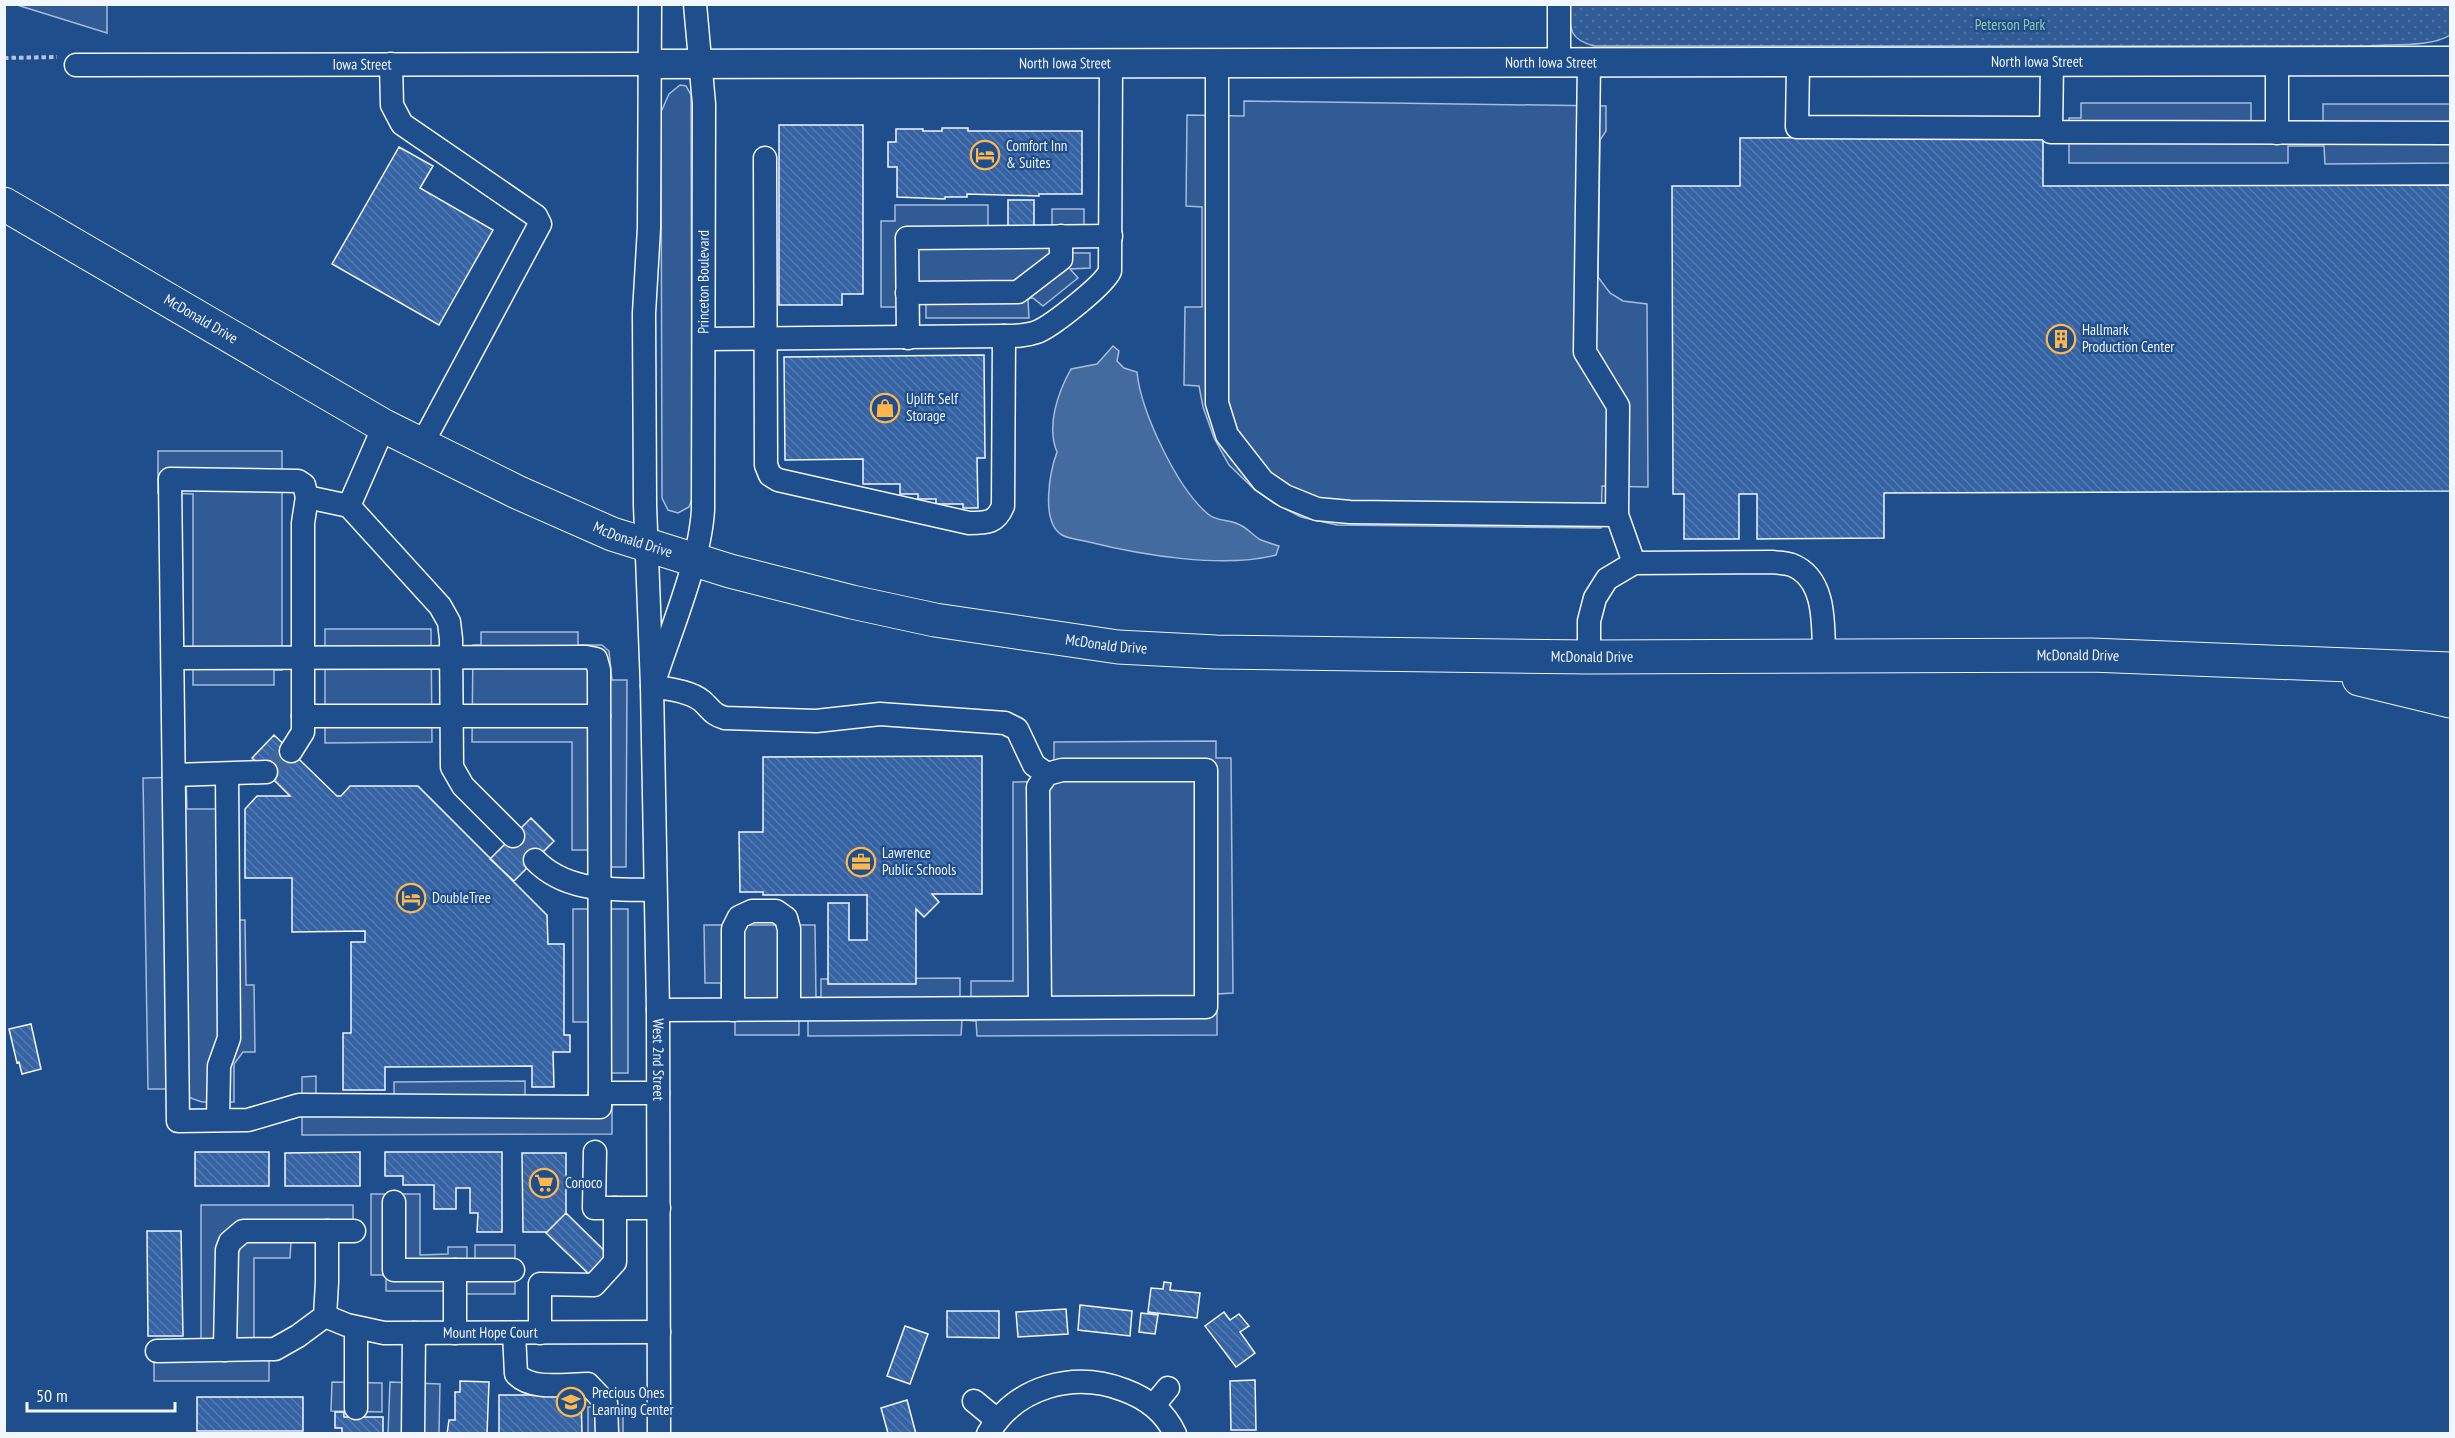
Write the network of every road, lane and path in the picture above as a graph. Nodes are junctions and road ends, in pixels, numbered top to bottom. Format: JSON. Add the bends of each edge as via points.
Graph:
{"nodes":[{"id":1,"x":650,"y":4,"type":"edge"},
{"id":2,"x":695,"y":4,"type":"edge"},
{"id":3,"x":1558,"y":4,"type":"edge"},
{"id":4,"x":4,"y":58,"type":"edge"},
{"id":5,"x":2451,"y":61,"type":"edge"},
{"id":6,"x":1559,"y":62,"type":"junction"},
{"id":7,"x":1589,"y":62,"type":"junction"},
{"id":8,"x":1111,"y":63,"type":"junction"},
{"id":9,"x":1217,"y":63,"type":"junction"},
{"id":10,"x":2052,"y":63,"type":"junction"},
{"id":11,"x":2277,"y":63,"type":"junction"},
{"id":12,"x":391,"y":64,"type":"junction"},
{"id":13,"x":650,"y":64,"type":"junction"},
{"id":14,"x":699,"y":64,"type":"junction"},
{"id":15,"x":1798,"y":64,"type":"junction"},
{"id":16,"x":76,"y":65,"type":"joint"},
{"id":17,"x":2051,"y":128,"type":"junction"},
{"id":18,"x":2277,"y":133,"type":"junction"},
{"id":19,"x":2451,"y":133,"type":"edge"},
{"id":20,"x":765,"y":158,"type":"dead end"},
{"id":21,"x":4,"y":204,"type":"edge"},
{"id":22,"x":1061,"y":236,"type":"junction"},
{"id":23,"x":1111,"y":236,"type":"junction"},
{"id":24,"x":907,"y":293,"type":"junction"},
{"id":25,"x":1004,"y":336,"type":"junction"},
{"id":26,"x":908,"y":338,"type":"junction"},
{"id":27,"x":704,"y":339,"type":"junction"},
{"id":28,"x":765,"y":339,"type":"junction"},
{"id":29,"x":384,"y":426,"type":"junction"},
{"id":30,"x":421,"y":446,"type":"junction"},
{"id":31,"x":306,"y":497,"type":"junction"},
{"id":32,"x":349,"y":506,"type":"junction"},
{"id":33,"x":1617,"y":515,"type":"junction"},
{"id":34,"x":646,"y":545,"type":"junction"},
{"id":35,"x":693,"y":560,"type":"junction"},
{"id":36,"x":1634,"y":563,"type":"junction"},
{"id":37,"x":303,"y":657,"type":"junction"},
{"id":38,"x":451,"y":657,"type":"junction"},
{"id":39,"x":1588,"y":657,"type":"junction"},
{"id":40,"x":1824,"y":657,"type":"junction"},
{"id":41,"x":172,"y":658,"type":"junction"},
{"id":42,"x":2305,"y":664,"type":"junction"},
{"id":43,"x":2451,"y":669,"type":"edge"},
{"id":44,"x":652,"y":686,"type":"junction"},
{"id":45,"x":2451,"y":701,"type":"edge"},
{"id":46,"x":303,"y":716,"type":"junction"},
{"id":47,"x":451,"y":716,"type":"junction"},
{"id":48,"x":599,"y":716,"type":"junction"},
{"id":49,"x":291,"y":751,"type":"tunnel mouth"},
{"id":50,"x":266,"y":772,"type":"tunnel mouth"},
{"id":51,"x":174,"y":774,"type":"junction"},
{"id":52,"x":227,"y":774,"type":"junction"},
{"id":53,"x":1047,"y":774,"type":"junction"},
{"id":54,"x":513,"y":836,"type":"tunnel mouth"},
{"id":55,"x":535,"y":860,"type":"tunnel mouth"},
{"id":56,"x":600,"y":889,"type":"junction"},
{"id":57,"x":655,"y":890,"type":"junction"},
{"id":58,"x":1040,"y":1008,"type":"junction"},
{"id":59,"x":789,"y":1009,"type":"junction"},
{"id":60,"x":658,"y":1010,"type":"junction"},
{"id":61,"x":733,"y":1010,"type":"junction"},
{"id":62,"x":600,"y":1093,"type":"junction"},
{"id":63,"x":658,"y":1093,"type":"junction"},
{"id":64,"x":218,"y":1120,"type":"junction"},
{"id":65,"x":594,"y":1152,"type":"dead end"},
{"id":66,"x":394,"y":1202,"type":"dead end"},
{"id":67,"x":615,"y":1208,"type":"junction"},
{"id":68,"x":659,"y":1208,"type":"junction"},
{"id":69,"x":327,"y":1231,"type":"junction"},
{"id":70,"x":354,"y":1231,"type":"dead end"},
{"id":71,"x":455,"y":1270,"type":"junction"},
{"id":72,"x":513,"y":1270,"type":"dead end"},
{"id":73,"x":325,"y":1316,"type":"junction"},
{"id":74,"x":356,"y":1328,"type":"junction"},
{"id":75,"x":540,"y":1332,"type":"junction"},
{"id":76,"x":659,"y":1332,"type":"junction"},
{"id":77,"x":414,"y":1333,"type":"junction"},
{"id":78,"x":455,"y":1333,"type":"junction"},
{"id":79,"x":514,"y":1333,"type":"junction"},
{"id":80,"x":225,"y":1350,"type":"junction"},
{"id":81,"x":157,"y":1351,"type":"dead end"},
{"id":82,"x":974,"y":1401,"type":"dead end"},
{"id":83,"x":356,"y":1408,"type":"dead end"},
{"id":84,"x":992,"y":1427,"type":"edge"},
{"id":85,"x":413,"y":1434,"type":"edge"},
{"id":86,"x":607,"y":1434,"type":"edge"},
{"id":87,"x":659,"y":1434,"type":"edge"},
{"id":88,"x":1175,"y":1434,"type":"edge"}],
"edges":[{"from":1,"to":13,"type":"street"},
{"from":2,"to":14,"type":"street","name":"Princeton Boulevard"},
{"from":3,"to":6,"type":"street"},
{"from":4,"to":16,"type":"path","via":[[65,57]]},
{"from":5,"to":11,"type":"main road","name":"North Iowa Street"},
{"from":6,"to":7,"type":"main road","name":"North Iowa Street"},
{"from":6,"to":9,"type":"main road","name":"North Iowa Street"},
{"from":7,"to":15,"type":"main road","name":"North Iowa Street"},
{"from":7,"to":33,"type":"street","via":[[1585,352],[1618,406]]},
{"from":8,"to":9,"type":"main road","name":"North Iowa Street"},
{"from":8,"to":14,"type":"main road","name":"North Iowa Street"},
{"from":8,"to":23,"type":"street"},
{"from":9,"to":33,"type":"street","via":[[1217,403],[1227,435],[1263,481],[1285,496],[1317,509]]},
{"from":10,"to":11,"type":"main road","name":"North Iowa Street"},
{"from":10,"to":15,"type":"main road","name":"North Iowa Street"},
{"from":10,"to":17,"type":"street"},
{"from":11,"to":18,"type":"street"},
{"from":12,"to":13,"type":"street","name":"Iowa Street"},
{"from":12,"to":16,"type":"street","name":"Iowa Street"},
{"from":12,"to":30,"type":"street","via":[[392,105],[402,124],[536,216],[540,225]]},
{"from":13,"to":14,"type":"main road","name":"North Iowa Street"},
{"from":13,"to":34,"type":"street","via":[[644,313]]},
{"from":14,"to":27,"type":"street","name":"Princeton Boulevard","via":[[704,104]]},
{"from":15,"to":17,"type":"street","via":[[1797,127]]},
{"from":17,"to":18,"type":"street","via":[[2051,132]]},
{"from":18,"to":19,"type":"street"},
{"from":20,"to":28,"type":"street"},
{"from":21,"to":29,"type":"highway","name":"McDonald Drive"},
{"from":22,"to":23,"type":"street"},
{"from":22,"to":24,"type":"street","via":[[1061,259],[1018,292]]},
{"from":22,"to":24,"type":"street","via":[[907,238]]},
{"from":23,"to":25,"type":"street","via":[[1110,271],[1101,284],[1038,332]]},
{"from":24,"to":26,"type":"street"},
{"from":25,"to":26,"type":"street"},
{"from":25,"to":28,"type":"street","via":[[1003,506],[998,517],[981,523],[778,480],[770,475],[766,465]]},
{"from":26,"to":28,"type":"street"},
{"from":27,"to":28,"type":"street"},
{"from":27,"to":35,"type":"street","name":"Princeton Boulevard","via":[[703,510]]},
{"from":29,"to":30,"type":"highway","name":"McDonald Drive"},
{"from":29,"to":32,"type":"street"},
{"from":30,"to":34,"type":"highway","name":"McDonald Drive","via":[[516,492]]},
{"from":31,"to":32,"type":"street"},
{"from":31,"to":37,"type":"street"},
{"from":31,"to":41,"type":"street","via":[[304,485],[298,481],[170,479]]},
{"from":32,"to":38,"type":"street","via":[[441,606],[449,622]]},
{"from":33,"to":36,"type":"street"},
{"from":34,"to":35,"type":"highway","name":"McDonald Drive"},
{"from":34,"to":44,"type":"street","name":"West 2nd Street"},
{"from":35,"to":39,"type":"highway","name":"McDonald Drive","via":[[924,618],[1118,647],[1238,653]]},
{"from":35,"to":44,"type":"street","name":"West 2nd Street"},
{"from":36,"to":39,"type":"street","via":[[1607,579],[1595,598],[1588,621]]},
{"from":36,"to":40,"type":"street","via":[[1773,562],[1793,566],[1818,593],[1823,613]]},
{"from":37,"to":38,"type":"street"},
{"from":37,"to":41,"type":"street"},
{"from":37,"to":46,"type":"street"},
{"from":38,"to":47,"type":"street"},
{"from":38,"to":48,"type":"street","via":[[597,659]]},
{"from":39,"to":40,"type":"highway","name":"McDonald Drive"},
{"from":40,"to":42,"type":"highway","name":"McDonald Drive","via":[[2102,655]]},
{"from":41,"to":51,"type":"street"},
{"from":42,"to":43,"type":"highway"},
{"from":42,"to":45,"type":"highway"},
{"from":44,"to":53,"type":"street","via":[[685,693],[724,718],[816,721],[880,714],[1005,723],[1017,729],[1034,765]]},
{"from":44,"to":57,"type":"street","name":"West 2nd Street"},
{"from":46,"to":47,"type":"street"},
{"from":46,"to":49,"type":"street","via":[[303,732]]},
{"from":47,"to":48,"type":"street"},
{"from":47,"to":54,"type":"street","via":[[452,767],[463,786]]},
{"from":48,"to":56,"type":"street"},
{"from":50,"to":52,"type":"street"},
{"from":51,"to":52,"type":"street"},
{"from":51,"to":64,"type":"street","via":[[178,1120]]},
{"from":52,"to":64,"type":"street","via":[[229,1038],[219,1066]]},
{"from":53,"to":58,"type":"street","via":[[1038,787]]},
{"from":53,"to":58,"type":"street","via":[[1062,770],[1206,770],[1206,1007]]},
{"from":55,"to":56,"type":"street","via":[[567,883]]},
{"from":56,"to":57,"type":"street"},
{"from":56,"to":62,"type":"street"},
{"from":57,"to":60,"type":"street","name":"West 2nd Street"},
{"from":58,"to":59,"type":"street"},
{"from":59,"to":61,"type":"street"},
{"from":59,"to":61,"type":"street","via":[[786,918],[776,911],[752,911],[739,917],[733,929]]},
{"from":60,"to":61,"type":"street"},
{"from":60,"to":63,"type":"street","name":"West 2nd Street"},
{"from":62,"to":63,"type":"street"},
{"from":62,"to":64,"type":"street","via":[[600,1107],[299,1105],[248,1120]]},
{"from":63,"to":68,"type":"street","name":"West 2nd Street"},
{"from":65,"to":67,"type":"street","via":[[594,1208]]},
{"from":66,"to":71,"type":"street","via":[[394,1270]]},
{"from":67,"to":68,"type":"street"},
{"from":67,"to":75,"type":"street","via":[[615,1262],[594,1285],[540,1284]]},
{"from":68,"to":76,"type":"street","name":"West 2nd Street"},
{"from":69,"to":70,"type":"street"},
{"from":69,"to":73,"type":"street"},
{"from":69,"to":80,"type":"street","via":[[243,1230],[230,1242],[226,1250]]},
{"from":71,"to":72,"type":"street"},
{"from":71,"to":78,"type":"street"},
{"from":73,"to":74,"type":"street","name":"Mount Hope Court"},
{"from":73,"to":80,"type":"street","via":[[275,1349]]},
{"from":74,"to":77,"type":"street","name":"Mount Hope Court"},
{"from":74,"to":83,"type":"street"},
{"from":75,"to":76,"type":"street","name":"Mount Hope Court"},
{"from":75,"to":79,"type":"street","name":"Mount Hope Court"},
{"from":76,"to":87,"type":"street","name":"West 2nd Street"},
{"from":77,"to":78,"type":"street","name":"Mount Hope Court"},
{"from":77,"to":85,"type":"street"},
{"from":78,"to":79,"type":"street","name":"Mount Hope Court"},
{"from":79,"to":86,"type":"street","via":[[516,1374],[532,1384],[588,1384],[606,1403]]},
{"from":80,"to":81,"type":"street"},
{"from":82,"to":84,"type":"street"},
{"from":84,"to":88,"type":"street","via":[[1017,1402],[1035,1391],[1054,1384],[1093,1381],[1161,1397]]}]}
